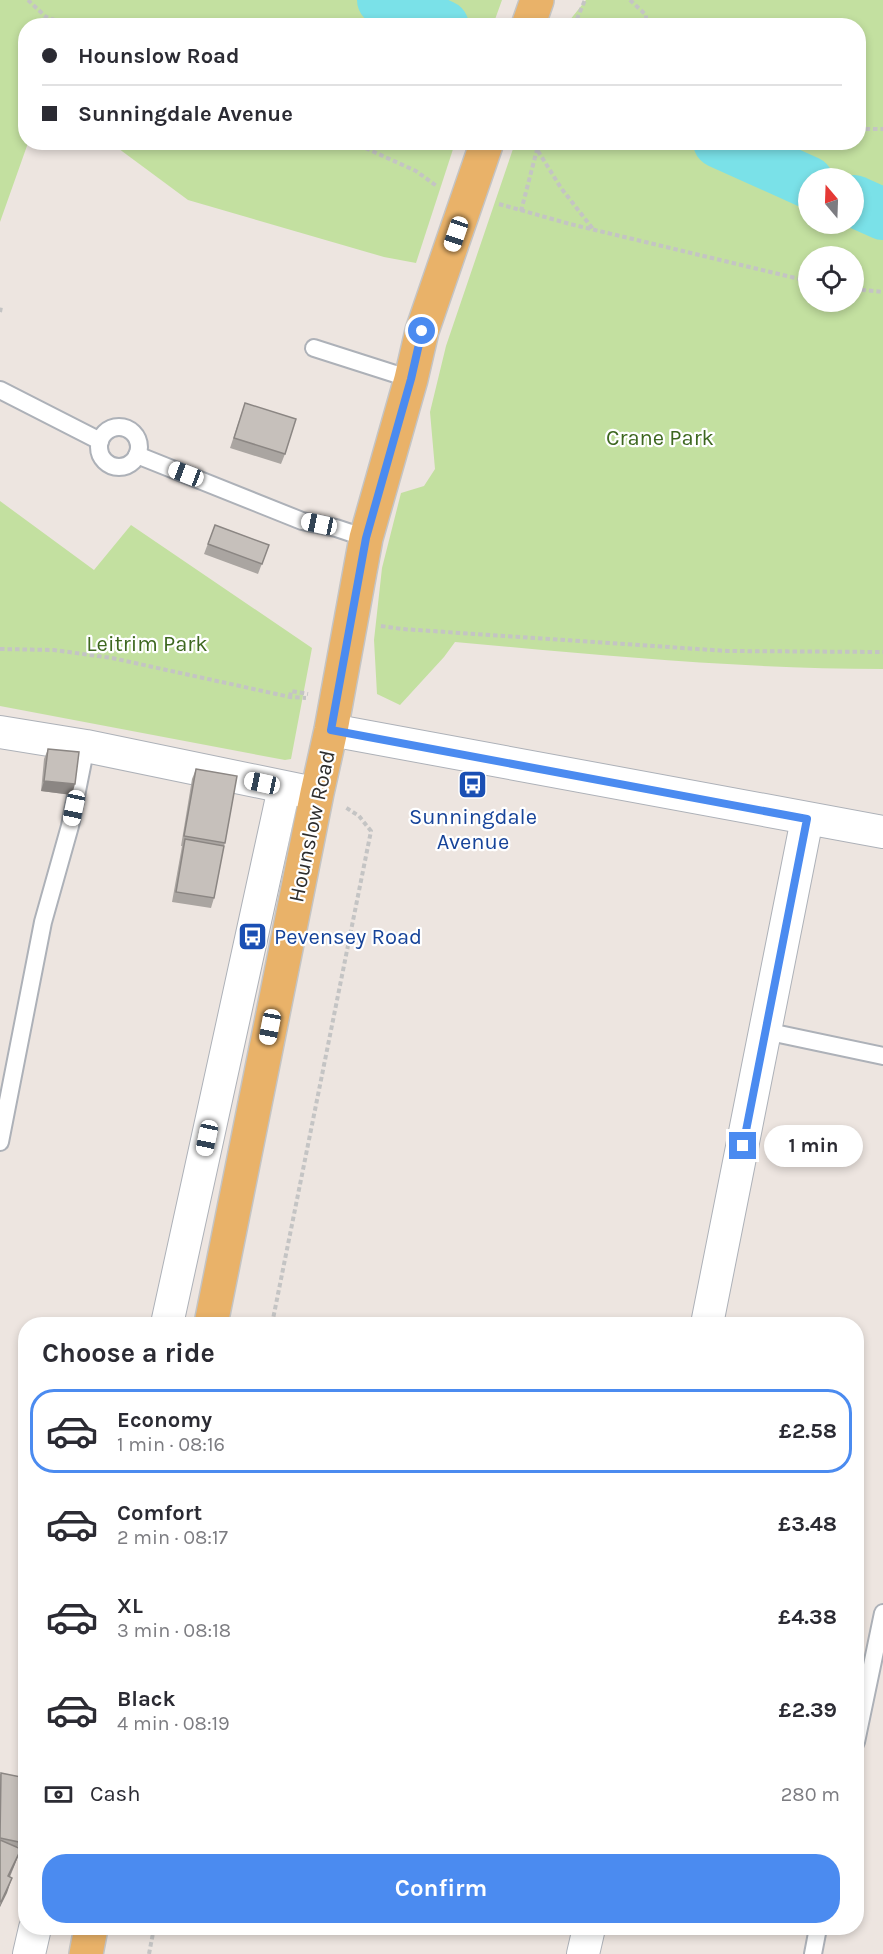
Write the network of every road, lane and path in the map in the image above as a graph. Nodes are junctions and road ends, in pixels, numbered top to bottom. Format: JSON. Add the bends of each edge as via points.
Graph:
{"nodes":[{"id":1,"x":28,"y":0,"type":"edge"},
{"id":2,"x":537,"y":0,"type":"edge"},
{"id":3,"x":585,"y":0,"type":"edge"},
{"id":4,"x":630,"y":0,"type":"edge"},
{"id":5,"x":49,"y":18,"type":"edge"},
{"id":6,"x":531,"y":18,"type":"edge"},
{"id":7,"x":577,"y":18,"type":"edge"},
{"id":8,"x":646,"y":18,"type":"edge"},
{"id":9,"x":866,"y":129,"type":"edge"},
{"id":10,"x":883,"y":129,"type":"edge"},
{"id":11,"x":370,"y":150,"type":"edge"},
{"id":12,"x":484,"y":150,"type":"edge"},
{"id":13,"x":538,"y":151,"type":"joint"},
{"id":14,"x":440,"y":189,"type":"dead end"},
{"id":15,"x":593,"y":229,"type":"junction"},
{"id":16,"x":798,"y":279,"type":"edge"},
{"id":17,"x":864,"y":289,"type":"edge"},
{"id":18,"x":883,"y":292,"type":"edge"},
{"id":19,"x":314,"y":348,"type":"dead end"},
{"id":20,"x":411,"y":379,"type":"junction"},
{"id":21,"x":0,"y":390,"type":"edge"},
{"id":22,"x":100,"y":441,"type":"junction"},
{"id":23,"x":137,"y":455,"type":"junction"},
{"id":24,"x":366,"y":538,"type":"junction"},
{"id":25,"x":351,"y":621,"type":"junction"},
{"id":26,"x":0,"y":649,"type":"edge"},
{"id":27,"x":883,"y":652,"type":"edge"},
{"id":28,"x":319,"y":695,"type":"junction"},
{"id":29,"x":290,"y":697,"type":"junction"},
{"id":30,"x":331,"y":730,"type":"junction"},
{"id":31,"x":0,"y":732,"type":"edge"},
{"id":32,"x":86,"y":746,"type":"junction"},
{"id":33,"x":284,"y":788,"type":"junction"},
{"id":34,"x":317,"y":792,"type":"junction"},
{"id":35,"x":807,"y":819,"type":"junction"},
{"id":36,"x":371,"y":831,"type":"dead end"},
{"id":37,"x":883,"y":832,"type":"edge"},
{"id":38,"x":765,"y":1031,"type":"junction"},
{"id":39,"x":883,"y":1056,"type":"edge"},
{"id":40,"x":0,"y":1143,"type":"edge"},
{"id":41,"x":168,"y":1317,"type":"edge"},
{"id":42,"x":212,"y":1317,"type":"edge"},
{"id":43,"x":273,"y":1317,"type":"edge"},
{"id":44,"x":708,"y":1317,"type":"edge"},
{"id":45,"x":883,"y":1613,"type":"edge"},
{"id":46,"x":864,"y":1704,"type":"edge"},
{"id":47,"x":33,"y":1935,"type":"edge"},
{"id":48,"x":90,"y":1935,"type":"edge"},
{"id":49,"x":153,"y":1935,"type":"edge"},
{"id":50,"x":587,"y":1935,"type":"edge"},
{"id":51,"x":817,"y":1935,"type":"edge"},
{"id":52,"x":29,"y":1954,"type":"edge"},
{"id":53,"x":86,"y":1954,"type":"edge"},
{"id":54,"x":149,"y":1954,"type":"edge"},
{"id":55,"x":583,"y":1954,"type":"edge"},
{"id":56,"x":813,"y":1954,"type":"edge"}],
"edges":[{"from":1,"to":5,"type":"path"},
{"from":2,"to":6,"type":"main road"},
{"from":3,"to":7,"type":"path"},
{"from":4,"to":8,"type":"path"},
{"from":9,"to":10,"type":"path"},
{"from":11,"to":14,"type":"path","via":[[417,171]]},
{"from":12,"to":20,"type":"main road","name":"Hounslow Road","via":[[422,331]]},
{"from":13,"to":15,"type":"path"},
{"from":13,"to":15,"type":"path","via":[[521,211]]},
{"from":15,"to":16,"type":"path"},
{"from":17,"to":18,"type":"path"},
{"from":19,"to":20,"type":"lane"},
{"from":20,"to":24,"type":"main road","name":"Hounslow Road"},
{"from":21,"to":22,"type":"lane"},
{"from":22,"to":23,"type":"lane","via":[[100,453],[112,465],[124,466]]},
{"from":22,"to":23,"type":"lane","via":[[107,431],[126,428],[138,442]]},
{"from":23,"to":24,"type":"lane","via":[[302,521]]},
{"from":24,"to":25,"type":"main road","name":"Hounslow Road"},
{"from":25,"to":27,"type":"path","via":[[402,629],[727,651]]},
{"from":25,"to":28,"type":"main road","name":"Hounslow Road"},
{"from":26,"to":29,"type":"path","via":[[54,650],[112,658]]},
{"from":28,"to":29,"type":"path"},
{"from":28,"to":29,"type":"path","via":[[291,691]]},
{"from":28,"to":30,"type":"main road","name":"Hounslow Road"},
{"from":30,"to":34,"type":"main road","name":"Hounslow Road"},
{"from":30,"to":35,"type":"street"},
{"from":31,"to":32,"type":"street"},
{"from":32,"to":33,"type":"street"},
{"from":32,"to":40,"type":"lane","via":[[70,826],[43,922]]},
{"from":33,"to":34,"type":"street"},
{"from":33,"to":41,"type":"street"},
{"from":34,"to":42,"type":"main road","name":"Hounslow Road"},
{"from":35,"to":37,"type":"street"},
{"from":35,"to":38,"type":"street"},
{"from":36,"to":43,"type":"path"},
{"from":38,"to":39,"type":"lane"},
{"from":38,"to":44,"type":"street"},
{"from":45,"to":46,"type":"lane"},
{"from":47,"to":52,"type":"street"},
{"from":48,"to":53,"type":"main road"},
{"from":49,"to":54,"type":"path"},
{"from":50,"to":55,"type":"street"},
{"from":51,"to":56,"type":"lane"}]}
